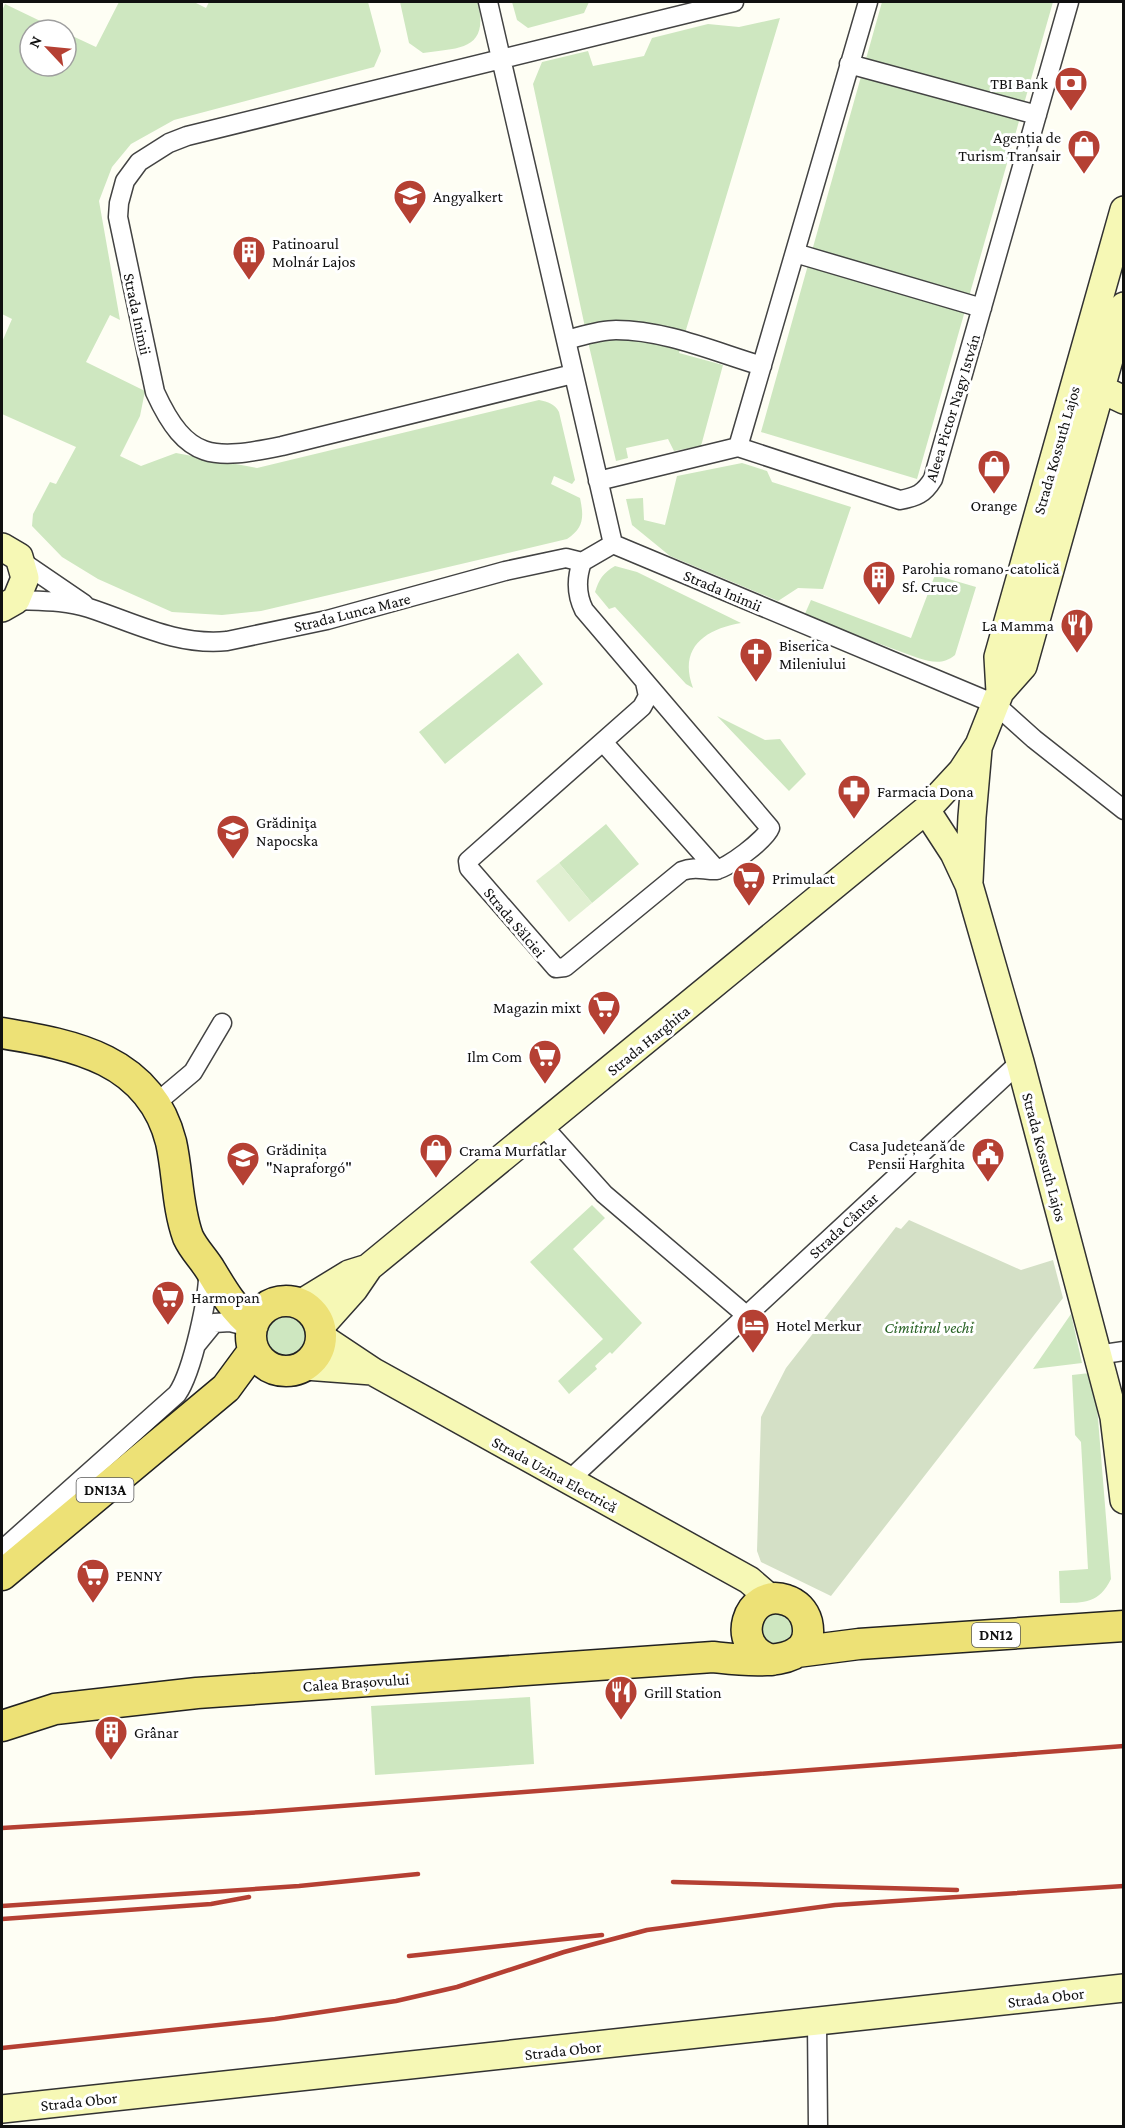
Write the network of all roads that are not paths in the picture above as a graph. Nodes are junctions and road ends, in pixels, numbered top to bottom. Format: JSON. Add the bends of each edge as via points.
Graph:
{"nodes":[{"id":1,"x":488,"y":2,"type":"edge"},
{"id":2,"x":734,"y":2,"type":"edge"},
{"id":3,"x":868,"y":2,"type":"edge"},
{"id":4,"x":1069,"y":2,"type":"edge"},
{"id":5,"x":501,"y":59,"type":"junction"},
{"id":6,"x":849,"y":64,"type":"junction"},
{"id":7,"x":1037,"y":115,"type":"junction"},
{"id":8,"x":1124,"y":210,"type":"edge"},
{"id":9,"x":795,"y":253,"type":"junction"},
{"id":10,"x":982,"y":308,"type":"junction"},
{"id":11,"x":1122,"y":316,"type":"edge"},
{"id":12,"x":566,"y":340,"type":"junction"},
{"id":13,"x":762,"y":366,"type":"junction"},
{"id":14,"x":573,"y":374,"type":"junction"},
{"id":15,"x":1112,"y":394,"type":"edge"},
{"id":16,"x":738,"y":447,"type":"junction"},
{"id":17,"x":598,"y":481,"type":"junction"},
{"id":18,"x":613,"y":544,"type":"junction"},
{"id":19,"x":9,"y":548,"type":"edge"},
{"id":20,"x":582,"y":562,"type":"junction"},
{"id":21,"x":7,"y":607,"type":"edge"},
{"id":22,"x":88,"y":607,"type":"junction"},
{"id":23,"x":645,"y":682,"type":"junction"},
{"id":24,"x":997,"y":698,"type":"junction"},
{"id":25,"x":603,"y":742,"type":"junction"},
{"id":26,"x":979,"y":745,"type":"junction"},
{"id":27,"x":926,"y":810,"type":"junction"},
{"id":28,"x":1124,"y":810,"type":"edge"},
{"id":29,"x":717,"y":870,"type":"junction"},
{"id":30,"x":969,"y":885,"type":"junction"},
{"id":31,"x":222,"y":1023,"type":"dead end"},
{"id":32,"x":2,"y":1033,"type":"edge"},
{"id":33,"x":1020,"y":1062,"type":"junction"},
{"id":34,"x":155,"y":1104,"type":"junction"},
{"id":35,"x":543,"y":1126,"type":"junction"},
{"id":36,"x":207,"y":1266,"type":"junction"},
{"id":37,"x":369,"y":1267,"type":"junction"},
{"id":38,"x":288,"y":1304,"type":"junction"},
{"id":39,"x":746,"y":1315,"type":"junction"},
{"id":40,"x":321,"y":1332,"type":"junction"},
{"id":41,"x":258,"y":1343,"type":"junction"},
{"id":42,"x":1124,"y":1351,"type":"edge"},
{"id":43,"x":193,"y":1352,"type":"junction"},
{"id":44,"x":1097,"y":1355,"type":"junction"},
{"id":45,"x":305,"y":1366,"type":"junction"},
{"id":46,"x":372,"y":1371,"type":"junction"},
{"id":47,"x":1120,"y":1433,"type":"edge"},
{"id":48,"x":568,"y":1481,"type":"junction"},
{"id":49,"x":1123,"y":1487,"type":"edge"},
{"id":50,"x":2,"y":1550,"type":"edge"},
{"id":51,"x":2,"y":1575,"type":"edge"},
{"id":52,"x":756,"y":1614,"type":"junction"},
{"id":53,"x":806,"y":1619,"type":"junction"},
{"id":54,"x":1124,"y":1626,"type":"edge"},
{"id":55,"x":860,"y":1644,"type":"junction"},
{"id":56,"x":785,"y":1656,"type":"junction"},
{"id":57,"x":713,"y":1657,"type":"junction"},
{"id":58,"x":2,"y":1726,"type":"edge"},
{"id":59,"x":1124,"y":1988,"type":"edge"},
{"id":60,"x":817,"y":2023,"type":"junction"},
{"id":61,"x":2,"y":2109,"type":"edge"},
{"id":62,"x":818,"y":2127,"type":"edge"}],
"edges":[{"from":1,"to":5,"type":"street"},
{"from":2,"to":5,"type":"street"},
{"from":3,"to":6,"type":"street"},
{"from":4,"to":7,"type":"street","name":"Aleea Pictor Nagy István"},
{"from":5,"to":12,"type":"street"},
{"from":5,"to":14,"type":"street","name":"Strada Inimii","via":[[187,136],[139,162],[125,181],[118,217],[155,392],[168,418],[190,443],[206,452],[227,455],[293,443]]},
{"from":6,"to":7,"type":"street"},
{"from":6,"to":9,"type":"street"},
{"from":7,"to":10,"type":"street","name":"Aleea Pictor Nagy István"},
{"from":8,"to":24,"type":"main road","name":"Strada Kossuth Lajos","via":[[998,657]]},
{"from":9,"to":10,"type":"street"},
{"from":9,"to":13,"type":"street"},
{"from":10,"to":16,"type":"street","name":"Aleea Pictor Nagy István","via":[[933,479],[926,491],[914,498],[900,500]]},
{"from":11,"to":15,"type":"main road","name":"Strada Kossuth Lajos"},
{"from":12,"to":13,"type":"street","via":[[614,330],[653,334]]},
{"from":12,"to":14,"type":"street"},
{"from":13,"to":16,"type":"street"},
{"from":14,"to":17,"type":"street"},
{"from":15,"to":24,"type":"main road","name":"Strada Kossuth Lajos","via":[[1023,666]]},
{"from":16,"to":17,"type":"street"},
{"from":17,"to":18,"type":"street"},
{"from":18,"to":20,"type":"street"},
{"from":18,"to":24,"type":"street","name":"Strada Inimii"},
{"from":19,"to":21,"type":"main road","via":[[25,582]]},
{"from":19,"to":22,"type":"street","name":"Strada Lunca Mare"},
{"from":20,"to":22,"type":"street","name":"Strada Lunca Mare","via":[[566,558],[515,569],[327,620],[227,641],[170,637]]},
{"from":20,"to":23,"type":"street","via":[[577,590],[584,610]]},
{"from":21,"to":22,"type":"street","name":"Strada Lunca Mare","via":[[56,601]]},
{"from":23,"to":25,"type":"street","name":"Strada Sălciei","via":[[646,702]]},
{"from":23,"to":29,"type":"street","via":[[769,825],[769,831],[747,852]]},
{"from":24,"to":26,"type":"main road","name":"Strada Kossuth Lajos"},
{"from":24,"to":28,"type":"street","name":"Strada Inimii","via":[[1034,739]]},
{"from":25,"to":29,"type":"street"},
{"from":25,"to":29,"type":"street","name":"Strada Sălciei","via":[[468,861],[469,868],[550,964],[565,967],[682,871]]},
{"from":26,"to":27,"type":"main road","name":"Strada Kossuth Lajos","via":[[951,785]]},
{"from":26,"to":30,"type":"main road","name":"Strada Kossuth Lajos"},
{"from":27,"to":30,"type":"main road","name":"Strada Kossuth Lajos"},
{"from":27,"to":35,"type":"main road","name":"Strada Harghita"},
{"from":30,"to":33,"type":"main road","name":"Strada Kossuth Lajos"},
{"from":31,"to":34,"type":"street","via":[[193,1072]]},
{"from":32,"to":34,"type":"main road","via":[[64,1044],[95,1056],[129,1076]]},
{"from":33,"to":39,"type":"street","name":"Strada Cântar"},
{"from":33,"to":44,"type":"main road","name":"Strada Kossuth Lajos"},
{"from":34,"to":36,"type":"main road","via":[[170,1140],[188,1236]]},
{"from":35,"to":37,"type":"main road","name":"Strada Harghita"},
{"from":35,"to":39,"type":"street","via":[[604,1194]]},
{"from":36,"to":38,"type":"main road","via":[[241,1287]]},
{"from":36,"to":41,"type":"main road"},
{"from":36,"to":43,"type":"street","via":[[208,1285]]},
{"from":37,"to":38,"type":"main road","name":"Strada Harghita"},
{"from":37,"to":40,"type":"main road","name":"Strada Harghita"},
{"from":38,"to":40,"type":"main road","via":[[313,1314]]},
{"from":38,"to":41,"type":"main road","via":[[261,1312]]},
{"from":39,"to":48,"type":"street","name":"Strada Cântar"},
{"from":40,"to":45,"type":"main road","via":[[317,1353]]},
{"from":40,"to":46,"type":"main road","name":"Strada Uzina Electrică"},
{"from":41,"to":43,"type":"street","via":[[230,1322],[214,1323]]},
{"from":41,"to":45,"type":"main road","via":[[290,1371]]},
{"from":41,"to":51,"type":"main road","number":"DN13A","via":[[217,1396]]},
{"from":42,"to":44,"type":"street"},
{"from":43,"to":50,"type":"street","via":[[177,1394]]},
{"from":44,"to":47,"type":"main road","name":"Strada Kossuth Lajos"},
{"from":45,"to":46,"type":"main road","name":"Strada Uzina Electrică"},
{"from":46,"to":48,"type":"main road","name":"Strada Uzina Electrică"},
{"from":47,"to":49,"type":"main road","name":"Strada Kossuth Lajos"},
{"from":48,"to":52,"type":"main road","name":"Strada Uzina Electrică","via":[[749,1580]]},
{"from":52,"to":53,"type":"main road","via":[[789,1600]]},
{"from":52,"to":56,"type":"main road","via":[[754,1650]]},
{"from":52,"to":57,"type":"main road"},
{"from":53,"to":55,"type":"main road"},
{"from":53,"to":56,"type":"main road","via":[[807,1637]]},
{"from":54,"to":55,"type":"main road","name":"Calea Brașovului","number":"DN12"},
{"from":55,"to":56,"type":"main road","name":"Calea Brașovului","number":"DN12"},
{"from":56,"to":57,"type":"main road","name":"Calea Brașovului"},
{"from":57,"to":58,"type":"main road","name":"Calea Brașovului","via":[[174,1695],[55,1709]]},
{"from":59,"to":60,"type":"main road","name":"Strada Obor"},
{"from":60,"to":61,"type":"main road","name":"Strada Obor"},
{"from":60,"to":62,"type":"street"}]}
